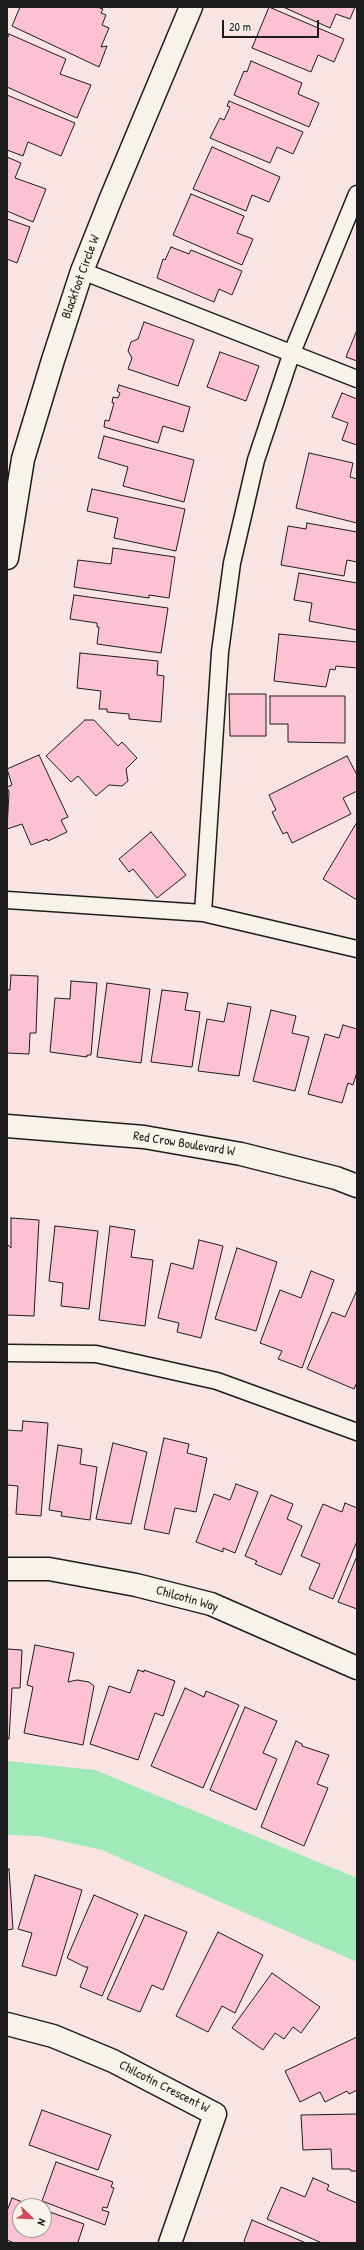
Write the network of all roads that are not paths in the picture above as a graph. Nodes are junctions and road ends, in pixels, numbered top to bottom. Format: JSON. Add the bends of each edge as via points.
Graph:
{"nodes":[{"id":1,"x":191,"y":7,"type":"edge"},
{"id":2,"x":357,"y":194,"type":"edge"},
{"id":3,"x":82,"y":272,"type":"junction"},
{"id":4,"x":291,"y":355,"type":"junction"},
{"id":5,"x":357,"y":379,"type":"edge"},
{"id":6,"x":15,"y":457,"type":"edge"},
{"id":7,"x":7,"y":558,"type":"edge"},
{"id":8,"x":7,"y":900,"type":"edge"},
{"id":9,"x":203,"y":913,"type":"junction"},
{"id":10,"x":357,"y":949,"type":"edge"},
{"id":11,"x":7,"y":1126,"type":"edge"},
{"id":12,"x":357,"y":1186,"type":"edge"},
{"id":13,"x":7,"y":1353,"type":"edge"},
{"id":14,"x":357,"y":1432,"type":"edge"},
{"id":15,"x":7,"y":1569,"type":"edge"},
{"id":16,"x":357,"y":1668,"type":"edge"},
{"id":17,"x":7,"y":2024,"type":"edge"},
{"id":18,"x":170,"y":2243,"type":"edge"}],
"edges":[{"from":1,"to":3,"type":"street","name":"Blackfoot Circle W"},
{"from":2,"to":4,"type":"lane"},
{"from":3,"to":4,"type":"lane"},
{"from":3,"to":6,"type":"street","name":"Blackfoot Circle W"},
{"from":4,"to":5,"type":"lane"},
{"from":4,"to":9,"type":"lane","via":[[256,460],[232,563],[220,652]]},
{"from":6,"to":7,"type":"street","name":"Blackfoot Circle W"},
{"from":8,"to":9,"type":"lane"},
{"from":9,"to":10,"type":"lane"},
{"from":11,"to":12,"type":"street","name":"Red Crow Boulevard W","via":[[144,1137],[241,1154],[336,1178]]},
{"from":13,"to":14,"type":"lane","via":[[96,1354],[209,1379]]},
{"from":15,"to":16,"type":"street","name":"Chilcotin Way","via":[[49,1569],[136,1585],[211,1604]]},
{"from":17,"to":18,"type":"street","name":"Chilcotin Crescent W","via":[[53,2036],[113,2061],[215,2114]]}]}
